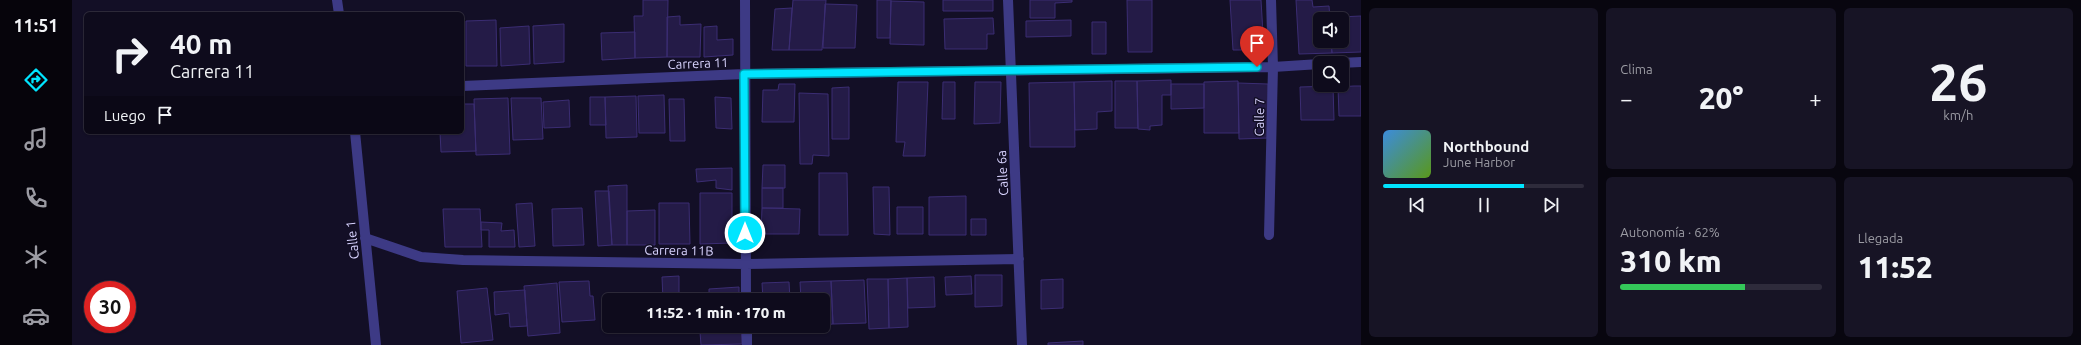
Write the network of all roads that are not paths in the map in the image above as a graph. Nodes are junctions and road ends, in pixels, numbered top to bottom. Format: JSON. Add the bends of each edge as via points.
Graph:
{"nodes":[{"id":1,"x":337,"y":0,"type":"edge"},
{"id":2,"x":744,"y":0,"type":"edge"},
{"id":3,"x":1008,"y":0,"type":"edge"},
{"id":4,"x":1271,"y":0,"type":"edge"},
{"id":5,"x":339,"y":12,"type":"edge"},
{"id":6,"x":1361,"y":62,"type":"edge"},
{"id":7,"x":1349,"y":63,"type":"edge"},
{"id":8,"x":1313,"y":64,"type":"edge"},
{"id":9,"x":1273,"y":67,"type":"junction"},
{"id":10,"x":1010,"y":70,"type":"junction"},
{"id":11,"x":744,"y":74,"type":"junction"},
{"id":12,"x":464,"y":86,"type":"edge"},
{"id":13,"x":355,"y":134,"type":"edge"},
{"id":14,"x":1269,"y":235,"type":"dead end"},
{"id":15,"x":365,"y":238,"type":"junction"},
{"id":16,"x":1019,"y":260,"type":"junction"},
{"id":17,"x":745,"y":264,"type":"junction"},
{"id":18,"x":746,"y":293,"type":"edge"},
{"id":19,"x":747,"y":333,"type":"edge"},
{"id":20,"x":376,"y":345,"type":"edge"},
{"id":21,"x":748,"y":345,"type":"edge"},
{"id":22,"x":1022,"y":345,"type":"edge"}],
"edges":[{"from":1,"to":5,"type":"street"},
{"from":2,"to":11,"type":"street"},
{"from":3,"to":10,"type":"street","name":"Calle 6a"},
{"from":4,"to":9,"type":"street","name":"Calle 7"},
{"from":6,"to":7,"type":"street"},
{"from":8,"to":9,"type":"street","name":"Carrera 11"},
{"from":9,"to":10,"type":"street","name":"Carrera 11"},
{"from":9,"to":14,"type":"street","name":"Calle 7"},
{"from":10,"to":11,"type":"street","name":"Carrera 11"},
{"from":10,"to":16,"type":"street","name":"Calle 6a"},
{"from":11,"to":12,"type":"street","name":"Carrera 11"},
{"from":11,"to":17,"type":"street"},
{"from":13,"to":15,"type":"street","name":"Calle 1"},
{"from":15,"to":17,"type":"street","name":"Carrera 11B","via":[[421,257],[463,260]]},
{"from":15,"to":20,"type":"street","name":"Calle 1"},
{"from":16,"to":17,"type":"street","name":"Carrera 11B"},
{"from":16,"to":22,"type":"street","name":"Calle 6a"},
{"from":17,"to":18,"type":"street"},
{"from":19,"to":21,"type":"street"}]}
